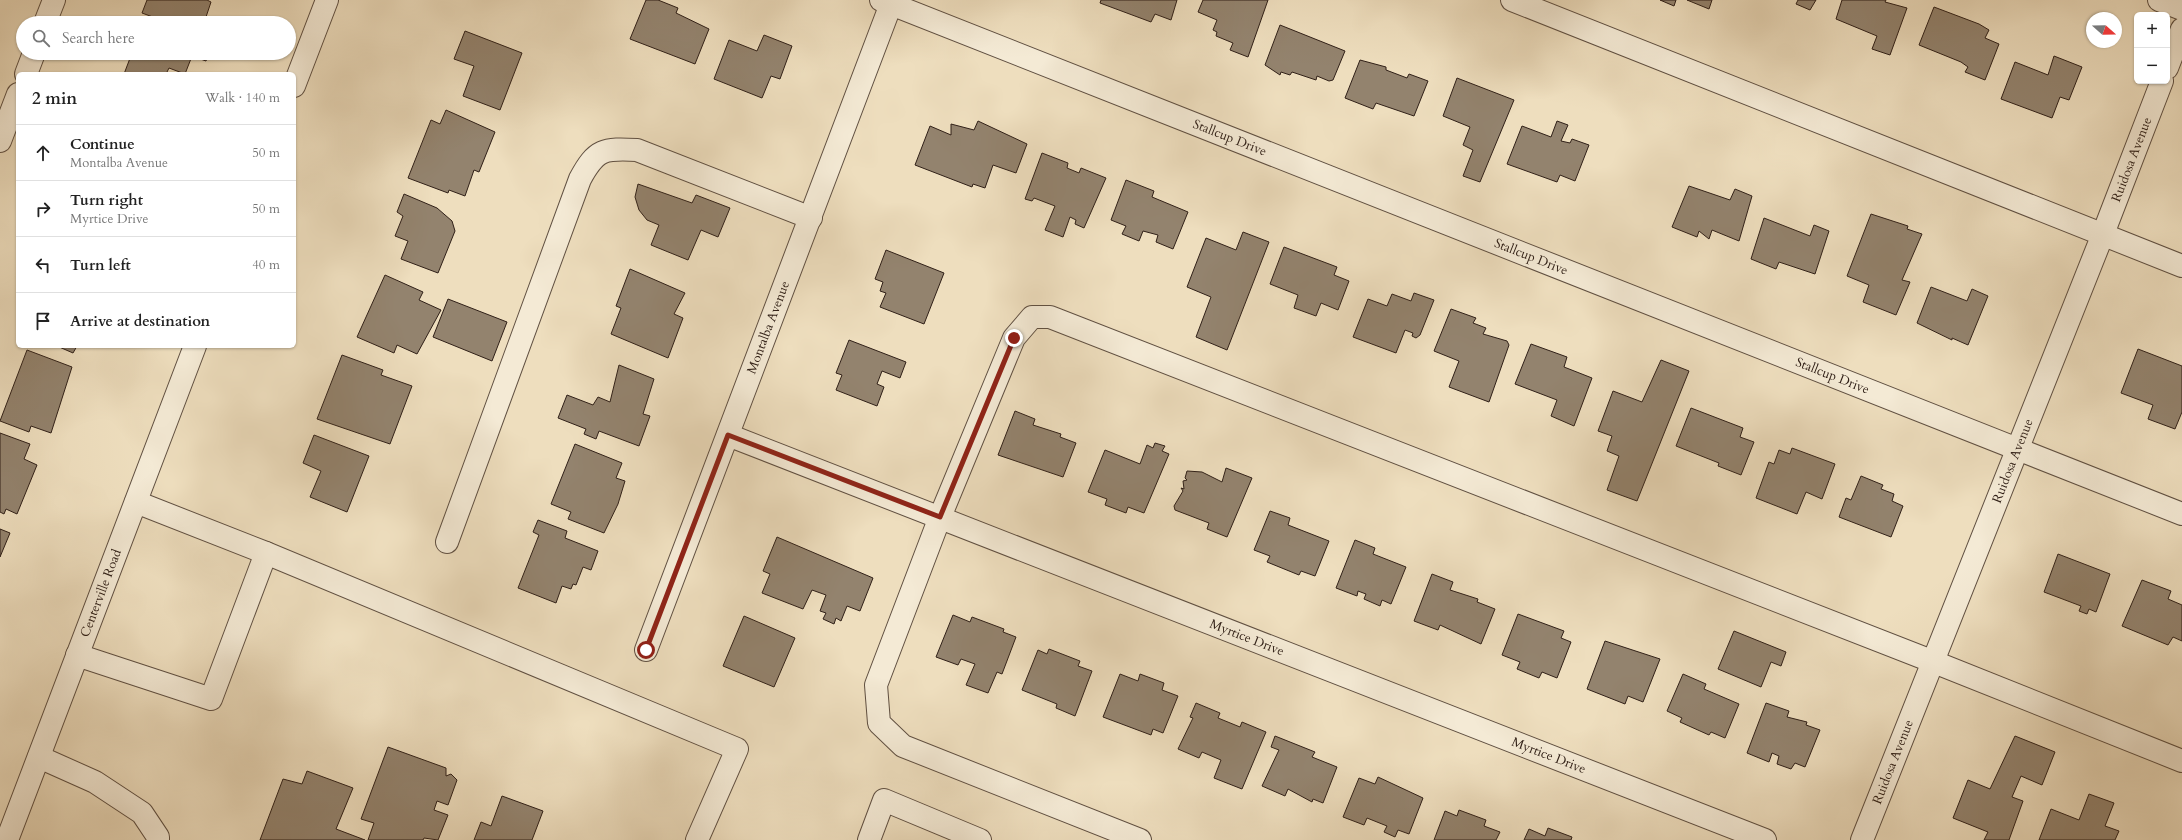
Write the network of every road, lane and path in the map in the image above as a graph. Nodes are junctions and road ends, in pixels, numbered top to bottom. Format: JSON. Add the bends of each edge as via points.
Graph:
{"nodes":[{"id":1,"x":54,"y":0,"type":"edge"},
{"id":2,"x":326,"y":0,"type":"edge"},
{"id":3,"x":1512,"y":0,"type":"edge"},
{"id":4,"x":2159,"y":0,"type":"edge"},
{"id":5,"x":886,"y":2,"type":"edge"},
{"id":6,"x":2182,"y":9,"type":"edge"},
{"id":7,"x":48,"y":16,"type":"edge"},
{"id":8,"x":2182,"y":29,"type":"edge"},
{"id":9,"x":31,"y":60,"type":"edge"},
{"id":10,"x":2170,"y":60,"type":"edge"},
{"id":11,"x":27,"y":72,"type":"edge"},
{"id":12,"x":296,"y":81,"type":"edge"},
{"id":13,"x":2161,"y":84,"type":"edge"},
{"id":14,"x":16,"y":99,"type":"edge"},
{"id":15,"x":0,"y":142,"type":"edge"},
{"id":16,"x":811,"y":218,"type":"junction"},
{"id":17,"x":2103,"y":234,"type":"junction"},
{"id":18,"x":2182,"y":266,"type":"edge"},
{"id":19,"x":194,"y":348,"type":"edge"},
{"id":20,"x":728,"y":435,"type":"junction"},
{"id":21,"x":2018,"y":449,"type":"junction"},
{"id":22,"x":136,"y":502,"type":"junction"},
{"id":23,"x":2182,"y":514,"type":"edge"},
{"id":24,"x":940,"y":517,"type":"junction"},
{"id":25,"x":446,"y":542,"type":"dead end"},
{"id":26,"x":266,"y":553,"type":"junction"},
{"id":27,"x":646,"y":650,"type":"dead end"},
{"id":28,"x":77,"y":655,"type":"junction"},
{"id":29,"x":1934,"y":662,"type":"junction"},
{"id":30,"x":39,"y":756,"type":"junction"},
{"id":31,"x":2182,"y":761,"type":"edge"},
{"id":32,"x":7,"y":840,"type":"edge"},
{"id":33,"x":158,"y":840,"type":"edge"},
{"id":34,"x":697,"y":840,"type":"edge"},
{"id":35,"x":869,"y":840,"type":"edge"},
{"id":36,"x":980,"y":840,"type":"edge"},
{"id":37,"x":1140,"y":840,"type":"edge"},
{"id":38,"x":1765,"y":840,"type":"edge"},
{"id":39,"x":1862,"y":840,"type":"edge"}],
"edges":[{"from":1,"to":7,"type":"street"},
{"from":2,"to":12,"type":"street"},
{"from":3,"to":17,"type":"street"},
{"from":4,"to":6,"type":"street"},
{"from":5,"to":16,"type":"street","name":"Montalba Avenue"},
{"from":5,"to":21,"type":"street","name":"Stallcup Drive"},
{"from":8,"to":10,"type":"street"},
{"from":9,"to":11,"type":"street"},
{"from":13,"to":17,"type":"street","name":"Ruidosa Avenue"},
{"from":14,"to":15,"type":"street"},
{"from":16,"to":20,"type":"street","name":"Montalba Avenue"},
{"from":16,"to":25,"type":"street","via":[[637,150],[611,149],[591,160],[580,179]]},
{"from":17,"to":18,"type":"street"},
{"from":17,"to":21,"type":"street","name":"Ruidosa Avenue"},
{"from":19,"to":22,"type":"street","name":"Centerville Road"},
{"from":20,"to":24,"type":"street","name":"Myrtice Drive"},
{"from":20,"to":27,"type":"street","name":"Montalba Avenue"},
{"from":21,"to":23,"type":"street","name":"Stallcup Drive"},
{"from":21,"to":29,"type":"street","name":"Ruidosa Avenue"},
{"from":22,"to":26,"type":"street"},
{"from":22,"to":28,"type":"street","name":"Centerville Road"},
{"from":24,"to":29,"type":"street","via":[[1014,338],[1032,317],[1050,317]]},
{"from":24,"to":37,"type":"street","via":[[876,685],[879,723],[903,746]]},
{"from":24,"to":38,"type":"street","name":"Myrtice Drive"},
{"from":26,"to":28,"type":"street","via":[[211,699]]},
{"from":26,"to":34,"type":"street","via":[[737,749]]},
{"from":28,"to":30,"type":"street","name":"Centerville Road"},
{"from":29,"to":31,"type":"street"},
{"from":29,"to":39,"type":"street","name":"Ruidosa Avenue"},
{"from":30,"to":32,"type":"street","name":"Centerville Road"},
{"from":30,"to":33,"type":"street","via":[[95,782],[142,812]]},
{"from":35,"to":36,"type":"street","via":[[884,800]]}]}
